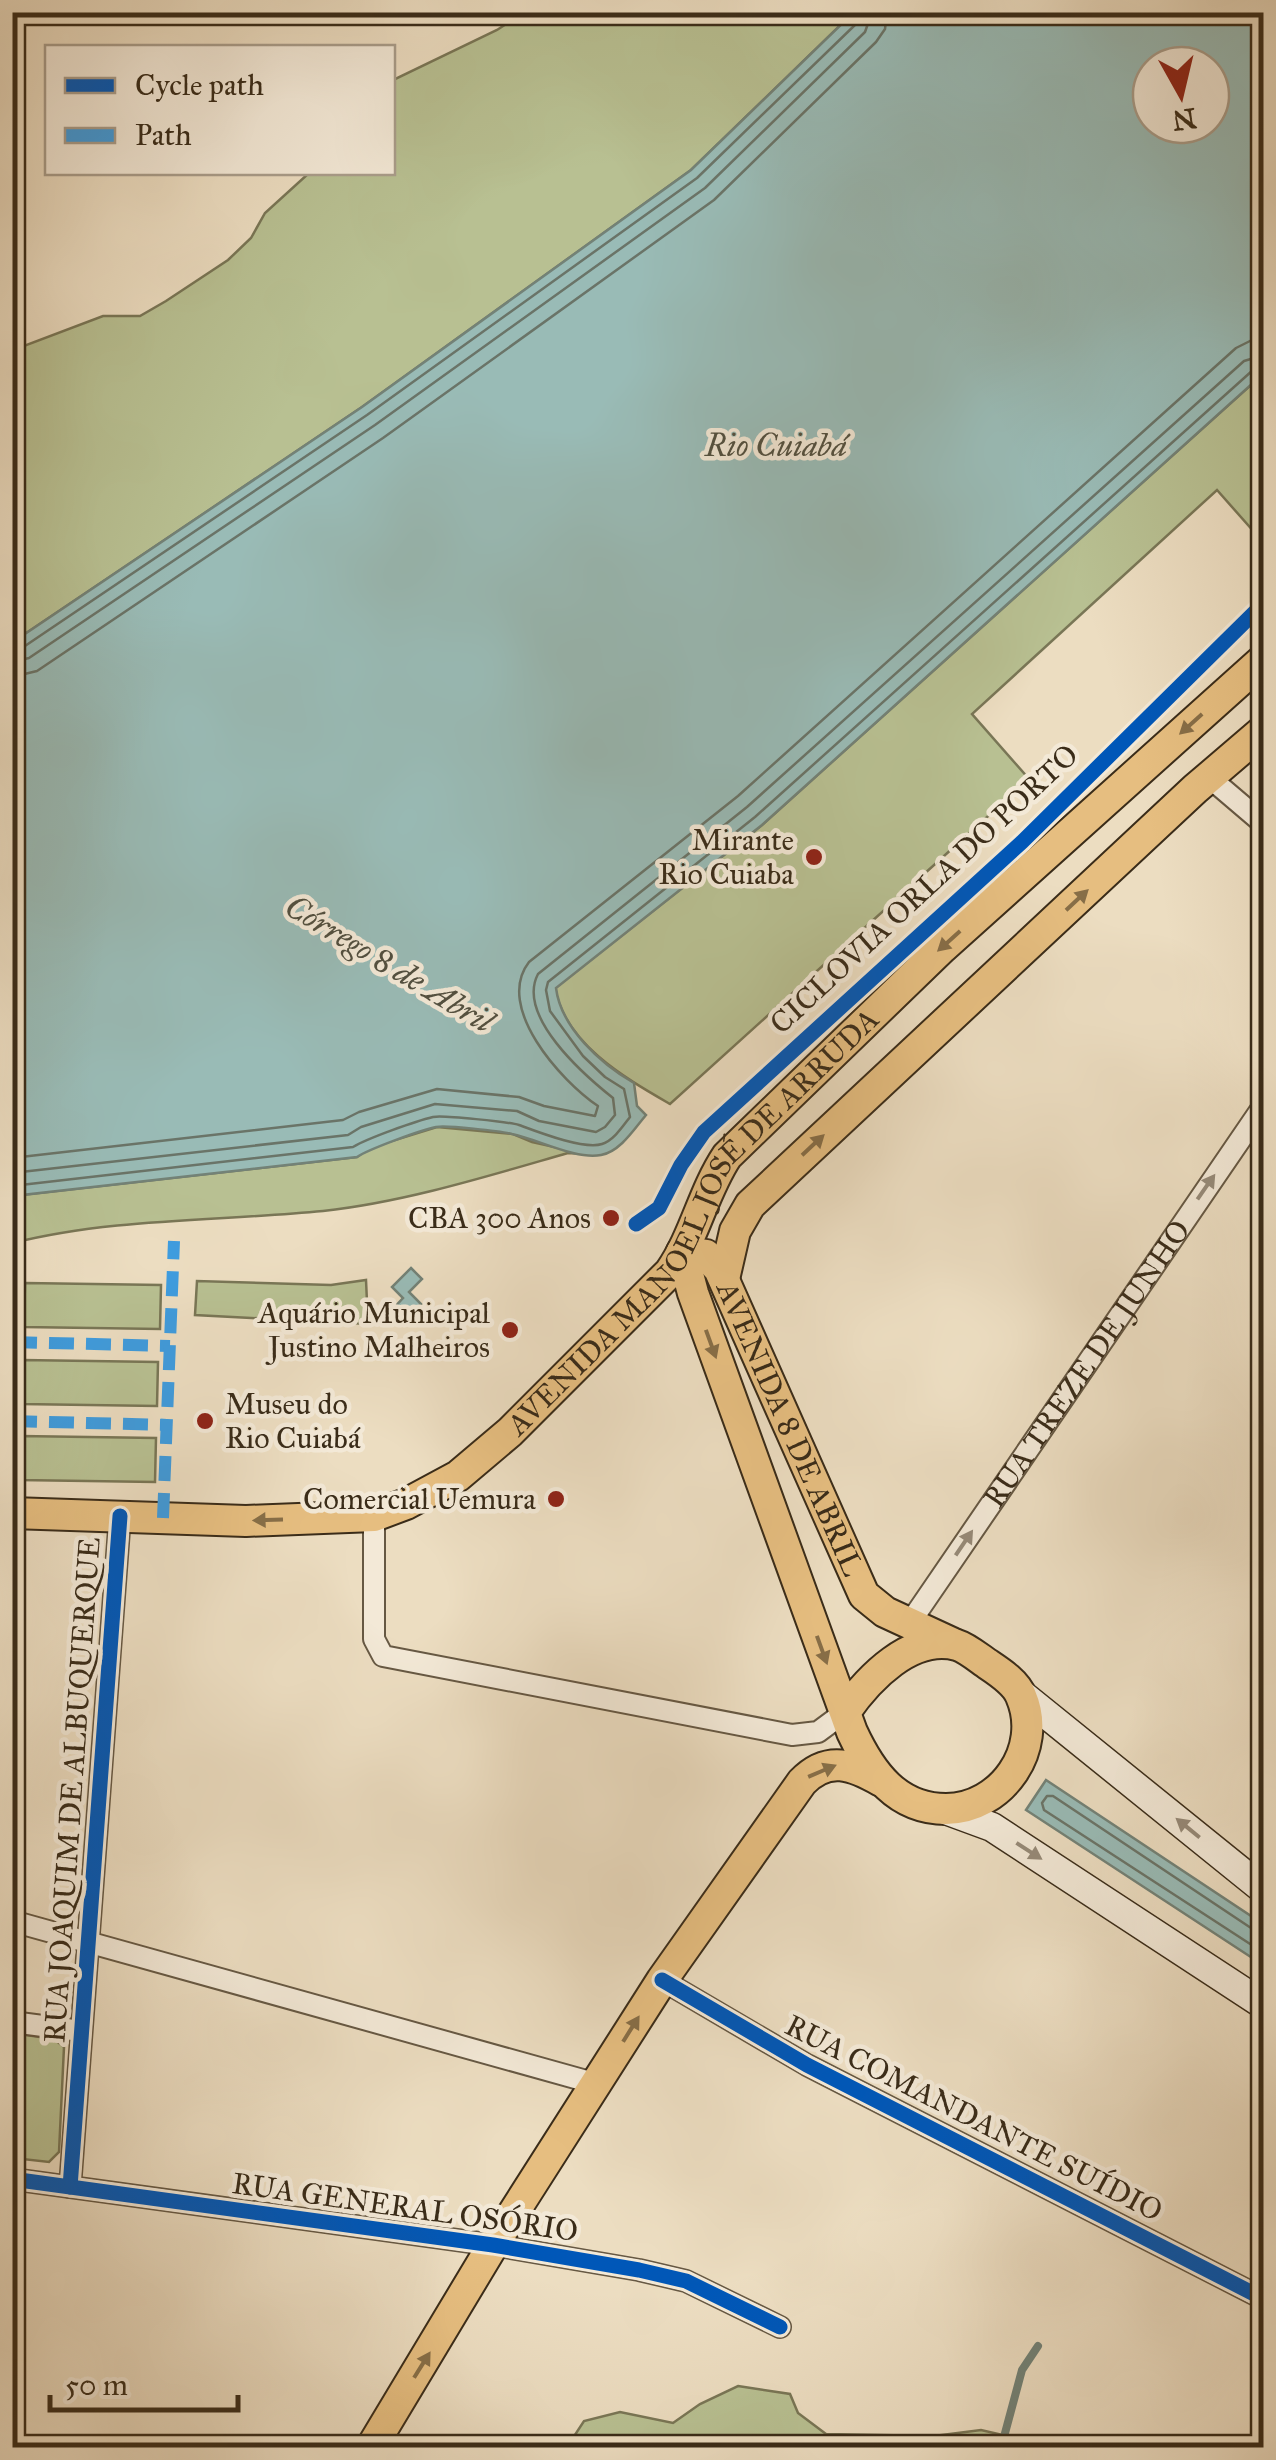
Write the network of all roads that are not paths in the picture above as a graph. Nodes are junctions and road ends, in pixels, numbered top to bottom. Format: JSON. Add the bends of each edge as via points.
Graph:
{"nodes":[{"id":1,"x":1264,"y":659,"type":"edge"},
{"id":2,"x":1264,"y":730,"type":"edge"},
{"id":3,"x":1210,"y":778,"type":"junction"},
{"id":4,"x":1264,"y":824,"type":"edge"},
{"id":5,"x":1264,"y":1105,"type":"edge"},
{"id":6,"x":714,"y":1175,"type":"junction"},
{"id":7,"x":767,"y":1188,"type":"junction"},
{"id":8,"x":682,"y":1252,"type":"junction"},
{"id":9,"x":724,"y":1280,"type":"junction"},
{"id":10,"x":12,"y":1513,"type":"edge"},
{"id":11,"x":120,"y":1516,"type":"junction"},
{"id":12,"x":374,"y":1516,"type":"junction"},
{"id":13,"x":909,"y":1624,"type":"junction"},
{"id":14,"x":956,"y":1645,"type":"junction"},
{"id":15,"x":1020,"y":1693,"type":"junction"},
{"id":16,"x":845,"y":1712,"type":"junction"},
{"id":17,"x":881,"y":1782,"type":"junction"},
{"id":18,"x":942,"y":1809,"type":"junction"},
{"id":19,"x":1264,"y":1890,"type":"edge"},
{"id":20,"x":12,"y":1921,"type":"edge"},
{"id":21,"x":88,"y":1941,"type":"junction"},
{"id":22,"x":662,"y":1980,"type":"junction"},
{"id":23,"x":1264,"y":2005,"type":"edge"},
{"id":24,"x":12,"y":2022,"type":"edge"},
{"id":25,"x":81,"y":2031,"type":"junction"},
{"id":26,"x":597,"y":2084,"type":"junction"},
{"id":27,"x":12,"y":2179,"type":"edge"},
{"id":28,"x":70,"y":2187,"type":"junction"},
{"id":29,"x":493,"y":2246,"type":"junction"},
{"id":30,"x":1264,"y":2299,"type":"edge"},
{"id":31,"x":780,"y":2327,"type":"dead end"},
{"id":32,"x":371,"y":2448,"type":"edge"}],
"edges":[{"from":1,"to":6,"type":"main road","name":"AVENIDA MANOEL JOSÉ DE ARRUDA","one_way":true,"via":[[942,948]]},
{"from":2,"to":3,"type":"main road","name":"AVENIDA MANOEL JOSÉ DE ARRUDA"},
{"from":3,"to":4,"type":"street"},
{"from":7,"to":3,"type":"main road","name":"AVENIDA MANOEL JOSÉ DE ARRUDA","one_way":true},
{"from":13,"to":5,"type":"street","name":"RUA TREZE DE JUNHO","one_way":true},
{"from":6,"to":7,"type":"main road","via":[[716,1188],[728,1198]]},
{"from":6,"to":8,"type":"main road","name":"AVENIDA MANOEL JOSÉ DE ARRUDA"},
{"from":7,"to":9,"type":"main road","name":"AVENIDA MANOEL JOSÉ DE ARRUDA","via":[[734,1231]]},
{"from":8,"to":9,"type":"main road","name":"AVENIDA 8 DE ABRIL","via":[[706,1255]]},
{"from":8,"to":12,"type":"main road","name":"AVENIDA MANOEL JOSÉ DE ARRUDA","via":[[663,1280],[510,1432],[458,1476]]},
{"from":8,"to":16,"type":"main road","name":"AVENIDA 8 DE ABRIL","one_way":true},
{"from":9,"to":13,"type":"main road","name":"AVENIDA 8 DE ABRIL","via":[[859,1588],[876,1607]]},
{"from":10,"to":11,"type":"main road","name":"AVENIDA MANOEL JOSÉ DE ARRUDA"},
{"from":12,"to":11,"type":"main road","name":"AVENIDA MANOEL JOSÉ DE ARRUDA","one_way":true},
{"from":11,"to":21,"type":"street","name":"RUA JOAQUIM DE ALBUQUERQUE"},
{"from":12,"to":16,"type":"street","via":[[374,1638],[383,1656],[792,1736],[818,1732]]},
{"from":13,"to":14,"type":"main road","name":"AVENIDA 8 DE ABRIL"},
{"from":14,"to":15,"type":"main road","name":"AVENIDA 8 DE ABRIL"},
{"from":14,"to":16,"type":"main road","via":[[901,1656]]},
{"from":15,"to":18,"type":"main road","via":[[1027,1718],[1018,1767],[980,1802]]},
{"from":19,"to":15,"type":"main road","name":"AVENIDA 8 DE ABRIL","one_way":true},
{"from":16,"to":17,"type":"main road","name":"AVENIDA 8 DE ABRIL"},
{"from":17,"to":18,"type":"main road","via":[[903,1799]]},
{"from":22,"to":17,"type":"main road","one_way":true,"via":[[812,1771],[854,1766]]},
{"from":18,"to":23,"type":"main road","one_way":true,"via":[[992,1826]]},
{"from":20,"to":21,"type":"street"},
{"from":21,"to":25,"type":"street","name":"RUA JOAQUIM DE ALBUQUERQUE"},
{"from":21,"to":26,"type":"street"},
{"from":26,"to":22,"type":"main road","one_way":true},
{"from":22,"to":30,"type":"street","name":"RUA COMANDANTE SUÍDIO","via":[[807,2066]]},
{"from":24,"to":25,"type":"street"},
{"from":25,"to":28,"type":"street","name":"RUA JOAQUIM DE ALBUQUERQUE"},
{"from":26,"to":29,"type":"main road"},
{"from":27,"to":28,"type":"street","name":"RUA GENERAL OSÓRIO"},
{"from":28,"to":29,"type":"street","name":"RUA GENERAL OSÓRIO"},
{"from":29,"to":31,"type":"street","name":"RUA GENERAL OSÓRIO","via":[[686,2281]]},
{"from":32,"to":29,"type":"main road","one_way":true}]}
